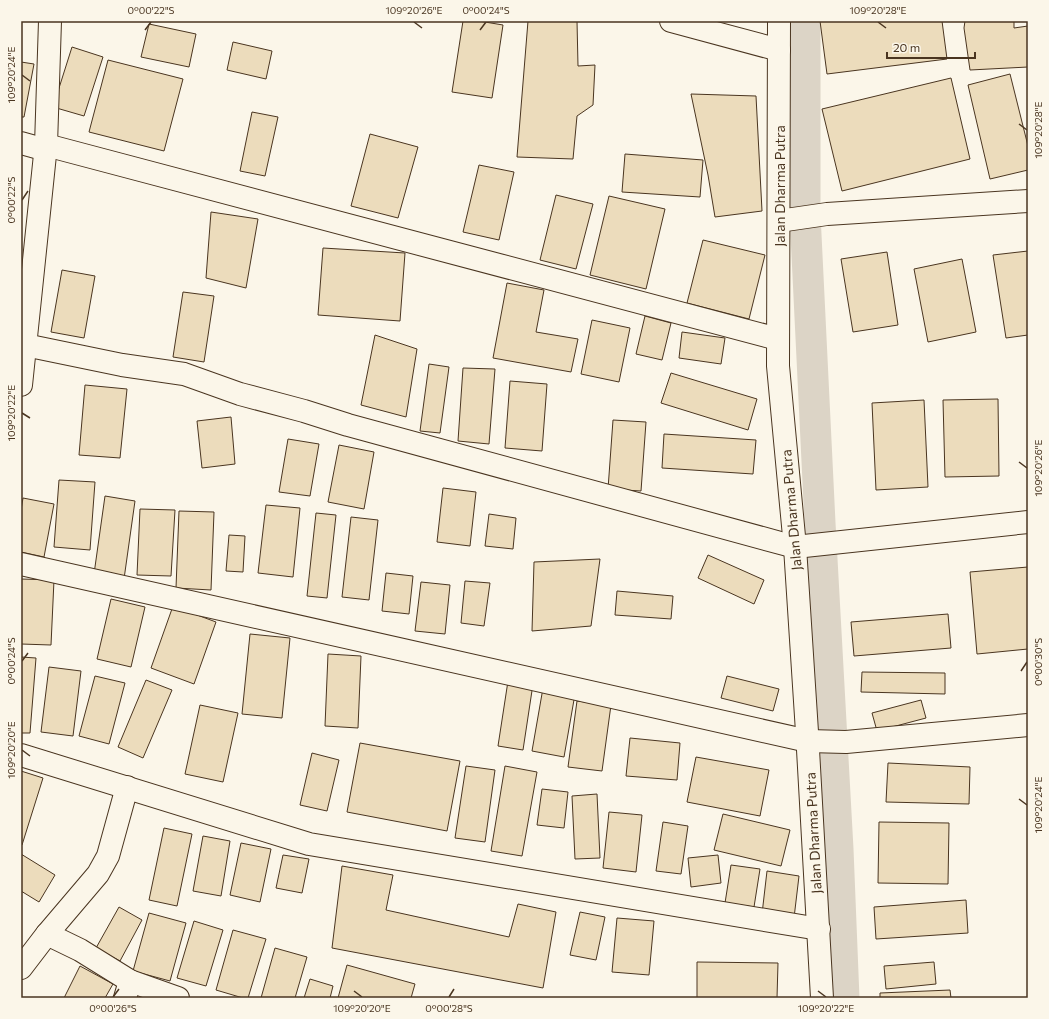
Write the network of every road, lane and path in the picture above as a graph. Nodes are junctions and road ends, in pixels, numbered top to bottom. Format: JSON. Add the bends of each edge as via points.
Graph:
{"nodes":[{"id":1,"x":50,"y":21,"type":"edge"},
{"id":2,"x":671,"y":21,"type":"edge"},
{"id":3,"x":779,"y":21,"type":"edge"},
{"id":4,"x":779,"y":50,"type":"junction"},
{"id":5,"x":21,"y":143,"type":"edge"},
{"id":6,"x":46,"y":148,"type":"junction"},
{"id":7,"x":1028,"y":201,"type":"edge"},
{"id":8,"x":788,"y":219,"type":"junction"},
{"id":9,"x":778,"y":339,"type":"junction"},
{"id":10,"x":25,"y":345,"type":"junction"},
{"id":11,"x":21,"y":385,"type":"edge"},
{"id":12,"x":1028,"y":522,"type":"edge"},
{"id":13,"x":803,"y":546,"type":"junction"},
{"id":14,"x":21,"y":564,"type":"edge"},
{"id":15,"x":1028,"y":725,"type":"edge"},
{"id":16,"x":815,"y":741,"type":"junction"},
{"id":17,"x":21,"y":755,"type":"edge"},
{"id":18,"x":127,"y":787,"type":"junction"},
{"id":19,"x":819,"y":929,"type":"junction"},
{"id":20,"x":47,"y":934,"type":"junction"},
{"id":21,"x":21,"y":968,"type":"edge"},
{"id":22,"x":127,"y":989,"type":"edge"},
{"id":23,"x":178,"y":998,"type":"edge"},
{"id":24,"x":822,"y":998,"type":"edge"}],
"edges":[{"from":1,"to":6,"type":"street"},
{"from":2,"to":4,"type":"street"},
{"from":3,"to":4,"type":"street","name":"Jalan Dharma Putra"},
{"from":4,"to":8,"type":"street","name":"Jalan Dharma Putra"},
{"from":5,"to":6,"type":"street"},
{"from":6,"to":9,"type":"street"},
{"from":6,"to":10,"type":"street"},
{"from":7,"to":8,"type":"street","via":[[827,214]]},
{"from":8,"to":9,"type":"street","name":"Jalan Dharma Putra"},
{"from":9,"to":13,"type":"street","name":"Jalan Dharma Putra","via":[[778,366]]},
{"from":10,"to":11,"type":"street"},
{"from":10,"to":13,"type":"street","via":[[122,365],[184,374],[240,394],[348,426]]},
{"from":12,"to":13,"type":"street"},
{"from":13,"to":16,"type":"street","name":"Jalan Dharma Putra"},
{"from":14,"to":16,"type":"street"},
{"from":15,"to":16,"type":"street","via":[[846,742]]},
{"from":16,"to":19,"type":"street","name":"Jalan Dharma Putra"},
{"from":17,"to":18,"type":"street"},
{"from":18,"to":19,"type":"street","via":[[309,844]]},
{"from":18,"to":20,"type":"street","via":[[108,856],[98,874]]},
{"from":19,"to":24,"type":"street","name":"Jalan Dharma Putra"},
{"from":20,"to":21,"type":"street"},
{"from":20,"to":22,"type":"street","via":[[80,950]]},
{"from":22,"to":23,"type":"street"}]}
